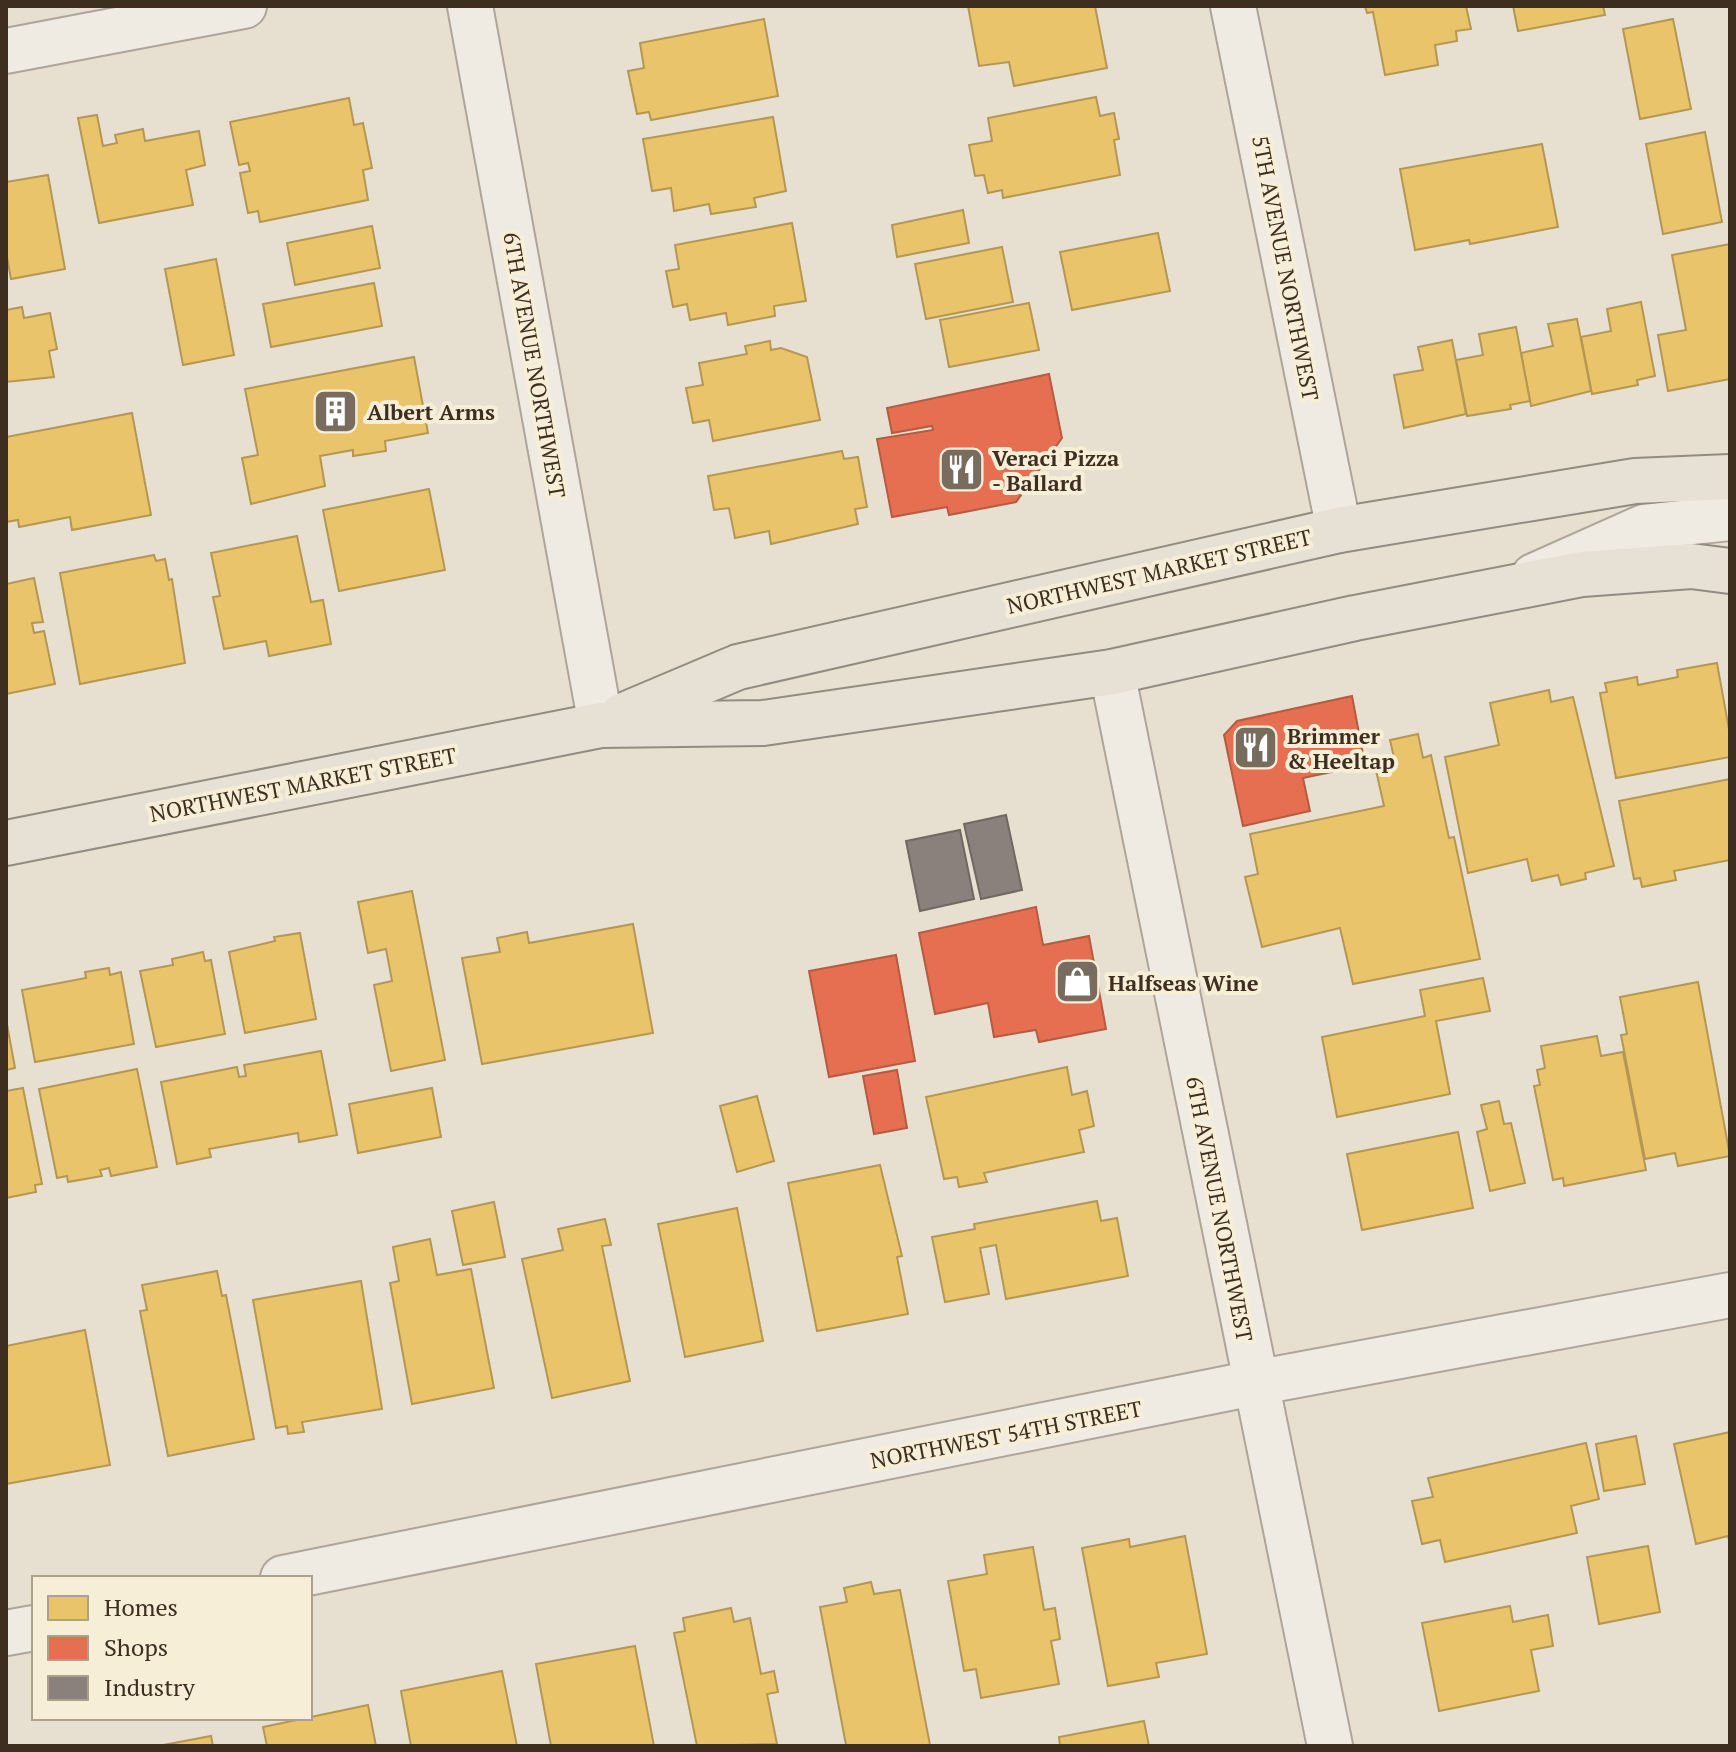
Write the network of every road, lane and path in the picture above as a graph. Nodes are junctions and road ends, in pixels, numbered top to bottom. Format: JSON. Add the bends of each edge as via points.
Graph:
{"nodes":[{"id":1,"x":244,"y":6,"type":"edge"},
{"id":2,"x":456,"y":6,"type":"edge"},
{"id":3,"x":469,"y":6,"type":"edge"},
{"id":4,"x":1233,"y":6,"type":"edge"},
{"id":5,"x":6,"y":51,"type":"edge"},
{"id":6,"x":1730,"y":462,"type":"edge"},
{"id":7,"x":1730,"y":477,"type":"edge"},
{"id":8,"x":1635,"y":481,"type":"junction"},
{"id":9,"x":1730,"y":518,"type":"edge"},
{"id":10,"x":1339,"y":530,"type":"junction"},
{"id":11,"x":1730,"y":571,"type":"edge"},
{"id":12,"x":1503,"y":590,"type":"junction"},
{"id":13,"x":1112,"y":672,"type":"junction"},
{"id":14,"x":601,"y":725,"type":"junction"},
{"id":15,"x":6,"y":843,"type":"edge"},
{"id":16,"x":1730,"y":1295,"type":"edge"},
{"id":17,"x":1254,"y":1383,"type":"junction"},
{"id":18,"x":293,"y":1576,"type":"edge"},
{"id":19,"x":32,"y":1628,"type":"edge"},
{"id":20,"x":6,"y":1633,"type":"edge"},
{"id":21,"x":1330,"y":1746,"type":"edge"}],
"edges":[{"from":1,"to":5,"type":"street"},
{"from":2,"to":3,"type":"street"},
{"from":3,"to":14,"type":"street","name":"6TH AVENUE NORTHWEST"},
{"from":4,"to":10,"type":"street","name":"5TH AVENUE NORTHWEST"},
{"from":6,"to":8,"type":"street"},
{"from":7,"to":8,"type":"main road","name":"NORTHWEST MARKET STREET"},
{"from":8,"to":10,"type":"main road","name":"NORTHWEST MARKET STREET"},
{"from":9,"to":12,"type":"street","via":[[1644,527]]},
{"from":10,"to":14,"type":"main road","name":"NORTHWEST MARKET STREET","via":[[738,667]]},
{"from":11,"to":12,"type":"main road","name":"NORTHWEST MARKET STREET","via":[[1691,566],[1582,574]]},
{"from":12,"to":13,"type":"main road","name":"NORTHWEST MARKET STREET"},
{"from":13,"to":14,"type":"main road","name":"NORTHWEST MARKET STREET","via":[[763,723]]},
{"from":13,"to":17,"type":"street","name":"6TH AVENUE NORTHWEST"},
{"from":14,"to":15,"type":"main road","name":"NORTHWEST MARKET STREET"},
{"from":16,"to":17,"type":"street","name":"NORTHWEST 54TH STREET"},
{"from":17,"to":18,"type":"street","name":"NORTHWEST 54TH STREET"},
{"from":17,"to":21,"type":"street","name":"6TH AVENUE NORTHWEST"},
{"from":19,"to":20,"type":"street"}]}
